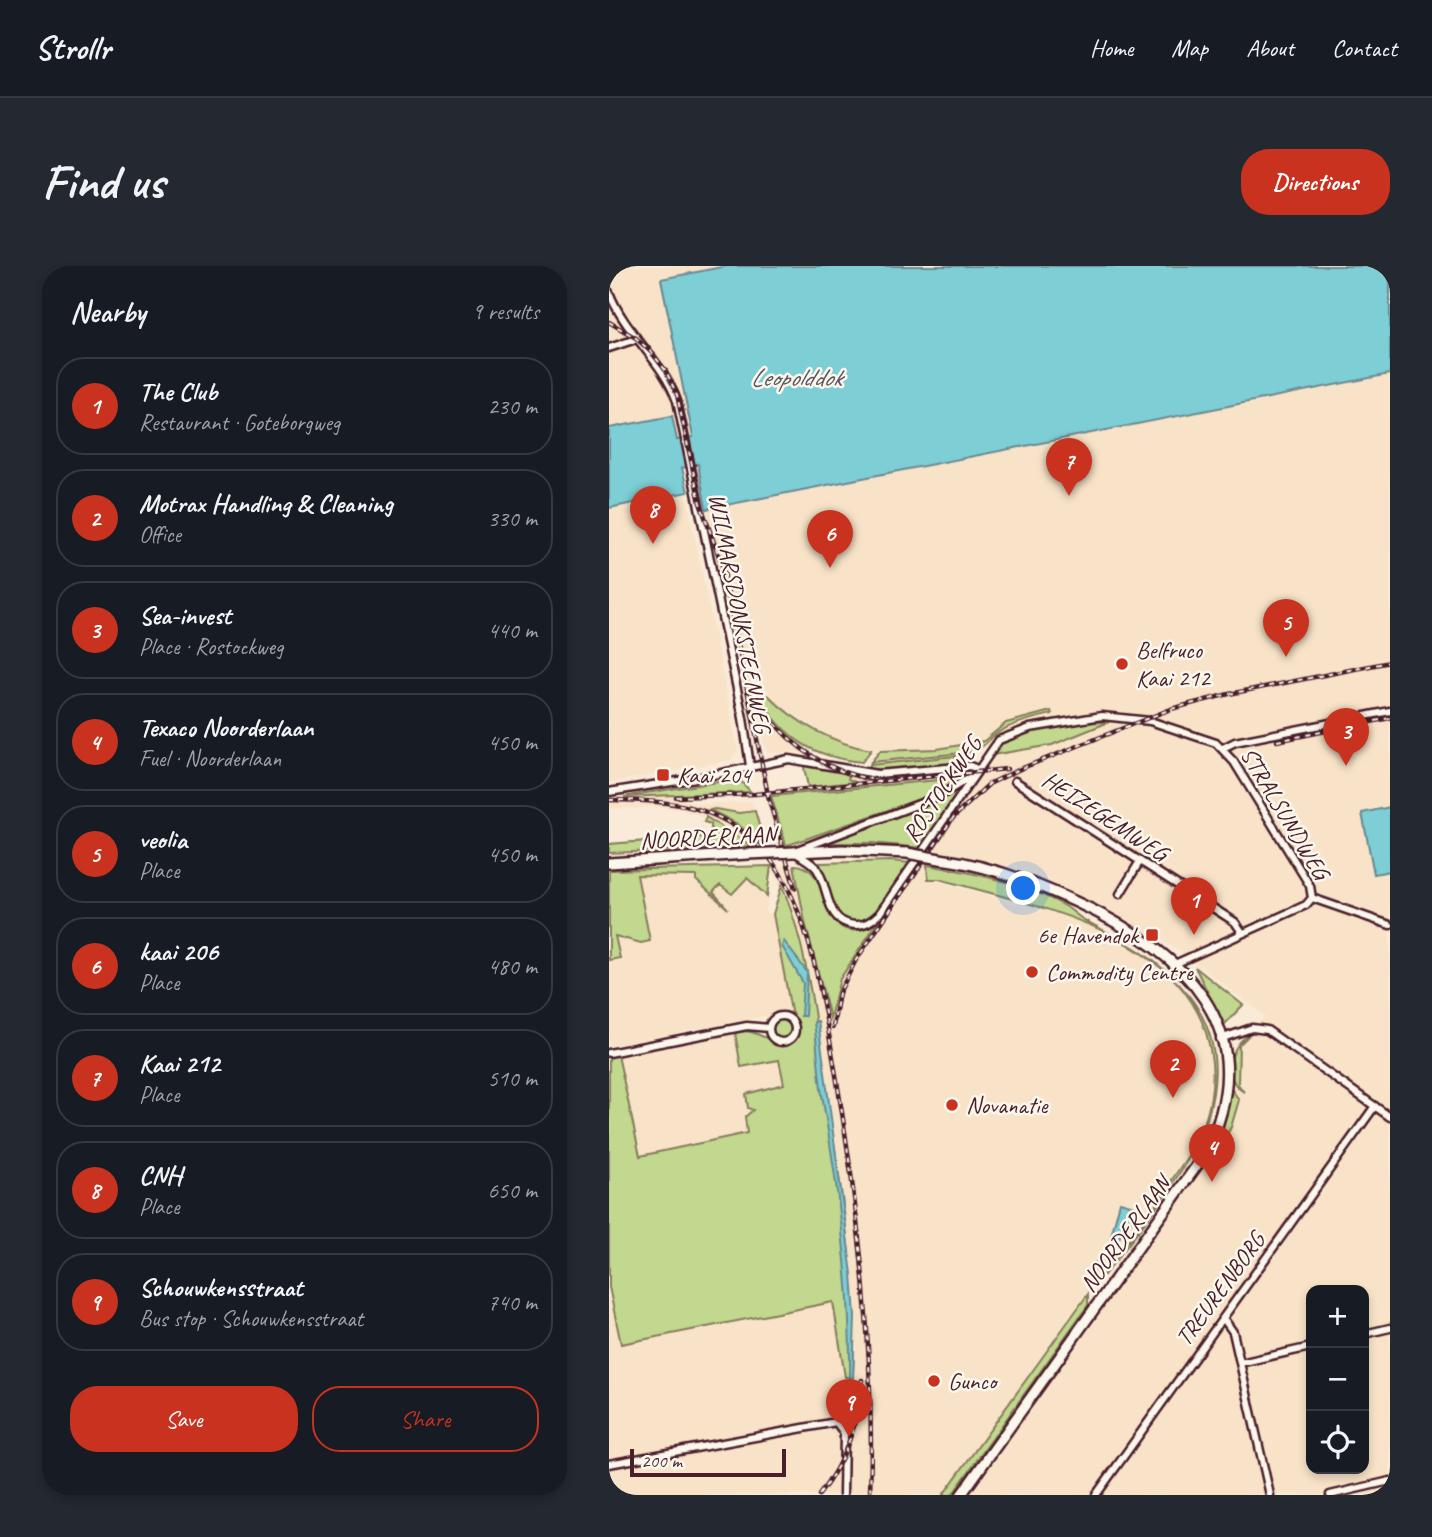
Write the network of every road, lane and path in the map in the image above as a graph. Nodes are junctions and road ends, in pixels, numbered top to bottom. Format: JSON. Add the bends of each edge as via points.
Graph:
{"nodes":[{"id":1,"x":609,"y":292,"type":"edge"},
{"id":2,"x":636,"y":339,"type":"junction"},
{"id":3,"x":609,"y":348,"type":"edge"},
{"id":4,"x":1390,"y":711,"type":"edge"},
{"id":5,"x":1223,"y":748,"type":"junction"},
{"id":6,"x":750,"y":766,"type":"junction"},
{"id":7,"x":977,"y":769,"type":"junction"},
{"id":8,"x":971,"y":776,"type":"junction"},
{"id":9,"x":1015,"y":780,"type":"dead end"},
{"id":10,"x":609,"y":792,"type":"edge"},
{"id":11,"x":794,"y":852,"type":"junction"},
{"id":12,"x":1140,"y":861,"type":"junction"},
{"id":13,"x":609,"y":862,"type":"edge"},
{"id":14,"x":1120,"y":894,"type":"dead end"},
{"id":15,"x":1312,"y":898,"type":"junction"},
{"id":16,"x":1390,"y":925,"type":"edge"},
{"id":17,"x":1242,"y":932,"type":"junction"},
{"id":18,"x":1177,"y":964,"type":"junction"},
{"id":19,"x":769,"y":1028,"type":"junction"},
{"id":20,"x":1220,"y":1038,"type":"junction"},
{"id":21,"x":609,"y":1053,"type":"edge"},
{"id":22,"x":1375,"y":1106,"type":"junction"},
{"id":23,"x":1390,"y":1117,"type":"edge"},
{"id":24,"x":1223,"y":1318,"type":"junction"},
{"id":25,"x":1390,"y":1328,"type":"edge"},
{"id":26,"x":1369,"y":1333,"type":"edge"},
{"id":27,"x":1307,"y":1348,"type":"edge"},
{"id":28,"x":1240,"y":1363,"type":"junction"},
{"id":29,"x":609,"y":1464,"type":"edge"},
{"id":30,"x":1390,"y":1481,"type":"edge"},
{"id":31,"x":843,"y":1495,"type":"edge"},
{"id":32,"x":961,"y":1495,"type":"edge"},
{"id":33,"x":1096,"y":1495,"type":"edge"},
{"id":34,"x":1270,"y":1495,"type":"edge"},
{"id":35,"x":1331,"y":1495,"type":"edge"}],
"edges":[{"from":1,"to":2,"type":"street"},
{"from":2,"to":3,"type":"street"},
{"from":2,"to":6,"type":"street","name":"WILMARSDONKSTEENWEG","via":[[671,383]]},
{"from":4,"to":5,"type":"street"},
{"from":5,"to":7,"type":"street","name":"ROSTOCKWEG","via":[[1150,721],[1087,717],[1005,735]]},
{"from":5,"to":15,"type":"street","name":"STRALSUNDWEG","via":[[1310,886]]},
{"from":6,"to":7,"type":"street","via":[[800,759],[877,774]]},
{"from":6,"to":10,"type":"street"},
{"from":7,"to":8,"type":"street","name":"ROSTOCKWEG"},
{"from":8,"to":11,"type":"street","name":"NOORDERLAAN","via":[[940,796]]},
{"from":8,"to":11,"type":"street","name":"ROSTOCKWEG","via":[[879,914],[868,923],[852,925],[839,920],[819,872]]},
{"from":9,"to":12,"type":"street","name":"HEIZEGEMWEG"},
{"from":11,"to":13,"type":"main road","name":"NOORDERLAAN","bridge":true},
{"from":11,"to":18,"type":"main road","name":"NOORDERLAAN","bridge":true,"via":[[907,853],[1035,883],[1098,912],[1150,942]]},
{"from":12,"to":14,"type":"street"},
{"from":12,"to":17,"type":"street","name":"HEIZEGEMWEG","via":[[1235,922]]},
{"from":15,"to":16,"type":"street"},
{"from":15,"to":17,"type":"street","via":[[1306,905]]},
{"from":17,"to":18,"type":"street"},
{"from":18,"to":20,"type":"main road","name":"NOORDERLAAN","via":[[1201,992]]},
{"from":19,"to":19,"type":"street","via":[[778,1042],[787,1042],[796,1032],[795,1023],[784,1015],[772,1020]]},
{"from":19,"to":21,"type":"street","via":[[747,1026]]},
{"from":20,"to":22,"type":"street","via":[[1260,1028]]},
{"from":20,"to":32,"type":"main road","name":"NOORDERLAAN","via":[[1226,1067],[1223,1108],[1205,1154]]},
{"from":22,"to":23,"type":"street"},
{"from":22,"to":24,"type":"street","name":"TREURENBORG"},
{"from":24,"to":28,"type":"street","via":[[1233,1332]]},
{"from":24,"to":33,"type":"street","name":"TREURENBORG"},
{"from":25,"to":26,"type":"street"},
{"from":27,"to":28,"type":"street"},
{"from":28,"to":34,"type":"street"},
{"from":29,"to":31,"type":"street","via":[[836,1422],[844,1433]]},
{"from":30,"to":35,"type":"street"}]}
